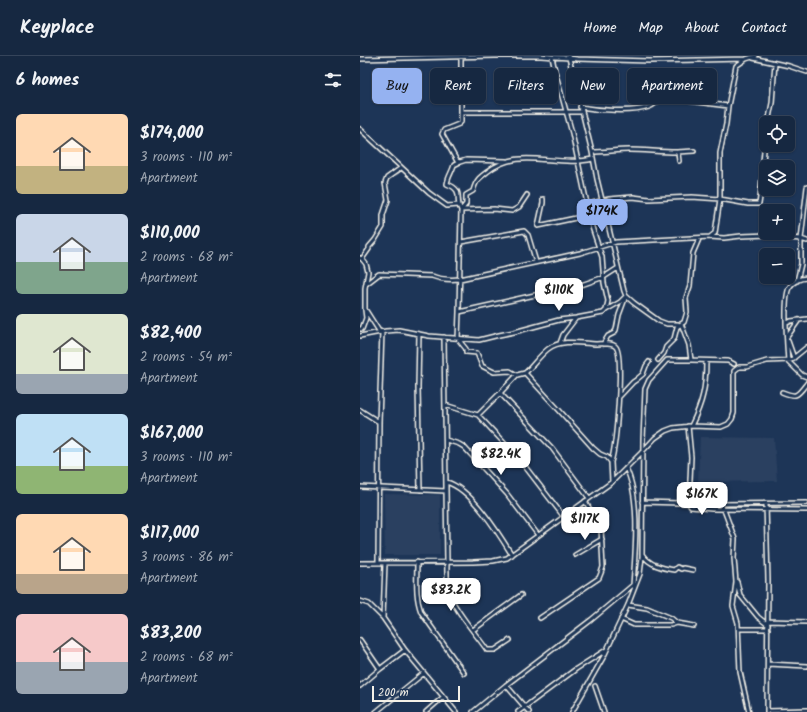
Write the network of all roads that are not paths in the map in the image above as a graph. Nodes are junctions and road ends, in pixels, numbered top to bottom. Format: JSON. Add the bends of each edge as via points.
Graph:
{"nodes":[{"id":1,"x":508,"y":56,"type":"edge"},
{"id":2,"x":650,"y":56,"type":"edge"},
{"id":3,"x":690,"y":56,"type":"edge"},
{"id":4,"x":756,"y":56,"type":"edge"},
{"id":5,"x":461,"y":57,"type":"edge"},
{"id":6,"x":552,"y":57,"type":"edge"},
{"id":7,"x":569,"y":57,"type":"edge"},
{"id":8,"x":577,"y":58,"type":"edge"},
{"id":9,"x":600,"y":58,"type":"edge"},
{"id":10,"x":735,"y":58,"type":"edge"},
{"id":11,"x":751,"y":58,"type":"junction"},
{"id":12,"x":360,"y":59,"type":"edge"},
{"id":13,"x":746,"y":59,"type":"junction"},
{"id":14,"x":650,"y":61,"type":"junction"},
{"id":15,"x":688,"y":61,"type":"junction"},
{"id":16,"x":776,"y":63,"type":"junction"},
{"id":17,"x":807,"y":72,"type":"edge"},
{"id":18,"x":728,"y":106,"type":"junction"},
{"id":19,"x":580,"y":107,"type":"junction"},
{"id":20,"x":461,"y":112,"type":"junction"},
{"id":21,"x":581,"y":112,"type":"junction"},
{"id":22,"x":567,"y":113,"type":"junction"},
{"id":23,"x":769,"y":116,"type":"edge"},
{"id":24,"x":360,"y":130,"type":"edge"},
{"id":25,"x":694,"y":151,"type":"dead end"},
{"id":26,"x":592,"y":152,"type":"junction"},
{"id":27,"x":677,"y":152,"type":"junction"},
{"id":28,"x":763,"y":152,"type":"edge"},
{"id":29,"x":593,"y":159,"type":"junction"},
{"id":30,"x":679,"y":160,"type":"dead end"},
{"id":31,"x":506,"y":161,"type":"junction"},
{"id":32,"x":460,"y":162,"type":"junction"},
{"id":33,"x":577,"y":162,"type":"junction"},
{"id":34,"x":401,"y":168,"type":"junction"},
{"id":35,"x":807,"y":187,"type":"edge"},
{"id":36,"x":527,"y":195,"type":"dead end"},
{"id":37,"x":543,"y":199,"type":"dead end"},
{"id":38,"x":720,"y":199,"type":"junction"},
{"id":39,"x":602,"y":200,"type":"junction"},
{"id":40,"x":588,"y":204,"type":"junction"},
{"id":41,"x":459,"y":205,"type":"junction"},
{"id":42,"x":462,"y":210,"type":"junction"},
{"id":43,"x":590,"y":215,"type":"junction"},
{"id":44,"x":606,"y":218,"type":"junction"},
{"id":45,"x":591,"y":221,"type":"junction"},
{"id":46,"x":710,"y":237,"type":"junction"},
{"id":47,"x":698,"y":238,"type":"junction"},
{"id":48,"x":801,"y":239,"type":"junction"},
{"id":49,"x":807,"y":241,"type":"edge"},
{"id":50,"x":461,"y":242,"type":"junction"},
{"id":51,"x":612,"y":244,"type":"junction"},
{"id":52,"x":598,"y":248,"type":"junction"},
{"id":53,"x":361,"y":258,"type":"edge"},
{"id":54,"x":536,"y":262,"type":"junction"},
{"id":55,"x":618,"y":268,"type":"junction"},
{"id":56,"x":604,"y":277,"type":"junction"},
{"id":57,"x":807,"y":278,"type":"edge"},
{"id":58,"x":460,"y":279,"type":"junction"},
{"id":59,"x":797,"y":281,"type":"junction"},
{"id":60,"x":366,"y":284,"type":"junction"},
{"id":61,"x":626,"y":296,"type":"junction"},
{"id":62,"x":365,"y":310,"type":"junction"},
{"id":63,"x":606,"y":310,"type":"junction"},
{"id":64,"x":460,"y":312,"type":"junction"},
{"id":65,"x":578,"y":317,"type":"junction"},
{"id":66,"x":807,"y":319,"type":"edge"},
{"id":67,"x":799,"y":320,"type":"junction"},
{"id":68,"x":787,"y":323,"type":"junction"},
{"id":69,"x":680,"y":325,"type":"junction"},
{"id":70,"x":360,"y":330,"type":"edge"},
{"id":71,"x":382,"y":332,"type":"junction"},
{"id":72,"x":419,"y":334,"type":"junction"},
{"id":73,"x":360,"y":336,"type":"edge"},
{"id":74,"x":444,"y":337,"type":"junction"},
{"id":75,"x":787,"y":337,"type":"junction"},
{"id":76,"x":458,"y":339,"type":"junction"},
{"id":77,"x":560,"y":343,"type":"junction"},
{"id":78,"x":603,"y":344,"type":"junction"},
{"id":79,"x":807,"y":347,"type":"edge"},
{"id":80,"x":794,"y":358,"type":"junction"},
{"id":81,"x":658,"y":360,"type":"dead end"},
{"id":82,"x":691,"y":360,"type":"junction"},
{"id":83,"x":788,"y":360,"type":"junction"},
{"id":84,"x":706,"y":361,"type":"junction"},
{"id":85,"x":649,"y":362,"type":"dead end"},
{"id":86,"x":734,"y":364,"type":"dead end"},
{"id":87,"x":525,"y":374,"type":"junction"},
{"id":88,"x":518,"y":375,"type":"junction"},
{"id":89,"x":807,"y":377,"type":"edge"},
{"id":90,"x":807,"y":383,"type":"edge"},
{"id":91,"x":782,"y":392,"type":"dead end"},
{"id":92,"x":500,"y":393,"type":"junction"},
{"id":93,"x":619,"y":397,"type":"junction"},
{"id":94,"x":445,"y":405,"type":"junction"},
{"id":95,"x":360,"y":410,"type":"edge"},
{"id":96,"x":478,"y":415,"type":"junction"},
{"id":97,"x":379,"y":422,"type":"junction"},
{"id":98,"x":689,"y":426,"type":"junction"},
{"id":99,"x":446,"y":440,"type":"junction"},
{"id":100,"x":642,"y":452,"type":"junction"},
{"id":101,"x":611,"y":462,"type":"junction"},
{"id":102,"x":626,"y":468,"type":"junction"},
{"id":103,"x":446,"y":482,"type":"junction"},
{"id":104,"x":612,"y":482,"type":"junction"},
{"id":105,"x":360,"y":488,"type":"edge"},
{"id":106,"x":379,"y":488,"type":"junction"},
{"id":107,"x":420,"y":490,"type":"junction"},
{"id":108,"x":446,"y":491,"type":"junction"},
{"id":109,"x":589,"y":498,"type":"junction"},
{"id":110,"x":585,"y":501,"type":"junction"},
{"id":111,"x":642,"y":502,"type":"junction"},
{"id":112,"x":689,"y":503,"type":"junction"},
{"id":113,"x":807,"y":503,"type":"edge"},
{"id":114,"x":719,"y":504,"type":"junction"},
{"id":115,"x":766,"y":504,"type":"junction"},
{"id":116,"x":724,"y":509,"type":"junction"},
{"id":117,"x":766,"y":510,"type":"junction"},
{"id":118,"x":807,"y":510,"type":"edge"},
{"id":119,"x":564,"y":517,"type":"junction"},
{"id":120,"x":538,"y":536,"type":"junction"},
{"id":121,"x":602,"y":539,"type":"junction"},
{"id":122,"x":642,"y":553,"type":"junction"},
{"id":123,"x":512,"y":555,"type":"junction"},
{"id":124,"x":575,"y":555,"type":"dead end"},
{"id":125,"x":417,"y":562,"type":"junction"},
{"id":126,"x":447,"y":562,"type":"junction"},
{"id":127,"x":360,"y":563,"type":"edge"},
{"id":128,"x":378,"y":563,"type":"junction"},
{"id":129,"x":385,"y":563,"type":"junction"},
{"id":130,"x":693,"y":570,"type":"dead end"},
{"id":131,"x":736,"y":577,"type":"junction"},
{"id":132,"x":634,"y":584,"type":"junction"},
{"id":133,"x":633,"y":592,"type":"junction"},
{"id":134,"x":521,"y":595,"type":"dead end"},
{"id":135,"x":360,"y":601,"type":"edge"},
{"id":136,"x":628,"y":605,"type":"junction"},
{"id":137,"x":383,"y":618,"type":"junction"},
{"id":138,"x":540,"y":618,"type":"dead end"},
{"id":139,"x":621,"y":619,"type":"junction"},
{"id":140,"x":807,"y":622,"type":"edge"},
{"id":141,"x":677,"y":623,"type":"junction"},
{"id":142,"x":768,"y":625,"type":"junction"},
{"id":143,"x":694,"y":626,"type":"dead end"},
{"id":144,"x":739,"y":629,"type":"junction"},
{"id":145,"x":473,"y":630,"type":"junction"},
{"id":146,"x":360,"y":640,"type":"edge"},
{"id":147,"x":510,"y":640,"type":"dead end"},
{"id":148,"x":405,"y":650,"type":"junction"},
{"id":149,"x":607,"y":650,"type":"junction"},
{"id":150,"x":768,"y":664,"type":"junction"},
{"id":151,"x":807,"y":666,"type":"edge"},
{"id":152,"x":380,"y":669,"type":"junction"},
{"id":153,"x":424,"y":673,"type":"junction"},
{"id":154,"x":464,"y":674,"type":"dead end"},
{"id":155,"x":506,"y":685,"type":"junction"},
{"id":156,"x":360,"y":686,"type":"edge"},
{"id":157,"x":595,"y":686,"type":"dead end"},
{"id":158,"x":443,"y":697,"type":"junction"},
{"id":159,"x":524,"y":707,"type":"junction"},
{"id":160,"x":807,"y":710,"type":"edge"},
{"id":161,"x":376,"y":712,"type":"edge"},
{"id":162,"x":426,"y":712,"type":"edge"},
{"id":163,"x":456,"y":712,"type":"edge"},
{"id":164,"x":473,"y":712,"type":"edge"},
{"id":165,"x":518,"y":712,"type":"edge"},
{"id":166,"x":529,"y":712,"type":"edge"},
{"id":167,"x":572,"y":712,"type":"edge"},
{"id":168,"x":604,"y":712,"type":"edge"},
{"id":169,"x":749,"y":712,"type":"edge"},
{"id":170,"x":767,"y":712,"type":"edge"}],
"edges":[{"from":1,"to":5,"type":"street"},
{"from":1,"to":6,"type":"street"},
{"from":2,"to":14,"type":"street"},
{"from":3,"to":15,"type":"street"},
{"from":4,"to":11,"type":"street"},
{"from":5,"to":12,"type":"street"},
{"from":5,"to":20,"type":"street"},
{"from":6,"to":7,"type":"street"},
{"from":6,"to":22,"type":"street"},
{"from":7,"to":8,"type":"street"},
{"from":7,"to":19,"type":"street"},
{"from":8,"to":9,"type":"street"},
{"from":9,"to":14,"type":"street"},
{"from":10,"to":13,"type":"street"},
{"from":10,"to":15,"type":"street"},
{"from":11,"to":13,"type":"street"},
{"from":11,"to":16,"type":"street"},
{"from":13,"to":18,"type":"street","via":[[736,66]]},
{"from":14,"to":15,"type":"street"},
{"from":16,"to":17,"type":"street"},
{"from":16,"to":23,"type":"street"},
{"from":18,"to":19,"type":"street","via":[[665,98],[640,109],[607,110]]},
{"from":18,"to":38,"type":"street","via":[[720,153]]},
{"from":19,"to":21,"type":"street"},
{"from":20,"to":22,"type":"street"},
{"from":20,"to":32,"type":"street","via":[[460,123],[444,130],[442,134]]},
{"from":21,"to":22,"type":"street"},
{"from":21,"to":26,"type":"street"},
{"from":22,"to":33,"type":"street"},
{"from":24,"to":34,"type":"street"},
{"from":25,"to":27,"type":"street"},
{"from":26,"to":27,"type":"street"},
{"from":26,"to":29,"type":"street"},
{"from":27,"to":30,"type":"street"},
{"from":28,"to":38,"type":"street","via":[[763,183],[759,204]]},
{"from":29,"to":33,"type":"street"},
{"from":29,"to":39,"type":"street"},
{"from":31,"to":32,"type":"street"},
{"from":31,"to":33,"type":"street","via":[[530,158]]},
{"from":31,"to":42,"type":"street","via":[[476,181],[474,191],[466,195],[466,204]]},
{"from":32,"to":41,"type":"street","via":[[454,165],[447,184],[455,187],[458,192]]},
{"from":33,"to":40,"type":"street"},
{"from":34,"to":41,"type":"street","via":[[447,206]]},
{"from":34,"to":53,"type":"street","via":[[386,178],[388,200],[383,215],[383,227]]},
{"from":35,"to":48,"type":"street"},
{"from":36,"to":42,"type":"street","via":[[519,207],[512,211]]},
{"from":37,"to":43,"type":"street","via":[[538,226]]},
{"from":38,"to":39,"type":"street","via":[[633,197]]},
{"from":38,"to":46,"type":"street","via":[[715,233]]},
{"from":39,"to":40,"type":"street"},
{"from":39,"to":44,"type":"street"},
{"from":40,"to":43,"type":"street"},
{"from":41,"to":42,"type":"street"},
{"from":42,"to":50,"type":"street"},
{"from":43,"to":45,"type":"street"},
{"from":44,"to":45,"type":"street"},
{"from":44,"to":51,"type":"street"},
{"from":45,"to":52,"type":"street"},
{"from":46,"to":47,"type":"street"},
{"from":46,"to":48,"type":"street","via":[[770,235]]},
{"from":47,"to":51,"type":"street"},
{"from":47,"to":69,"type":"street","via":[[686,298],[687,312],[684,322]]},
{"from":48,"to":49,"type":"street"},
{"from":48,"to":59,"type":"street","via":[[801,264]]},
{"from":50,"to":54,"type":"street","via":[[524,231],[528,234]]},
{"from":50,"to":58,"type":"street"},
{"from":51,"to":52,"type":"street"},
{"from":51,"to":55,"type":"street"},
{"from":52,"to":54,"type":"street"},
{"from":52,"to":56,"type":"street","via":[[602,257]]},
{"from":53,"to":60,"type":"street","via":[[368,272]]},
{"from":54,"to":58,"type":"street"},
{"from":55,"to":56,"type":"street"},
{"from":55,"to":61,"type":"street"},
{"from":56,"to":63,"type":"street","via":[[608,301]]},
{"from":56,"to":64,"type":"street","via":[[584,284]]},
{"from":57,"to":59,"type":"street"},
{"from":58,"to":60,"type":"street","via":[[379,274]]},
{"from":58,"to":64,"type":"street"},
{"from":59,"to":68,"type":"street","via":[[788,290]]},
{"from":60,"to":62,"type":"street"},
{"from":61,"to":63,"type":"street"},
{"from":61,"to":69,"type":"street","via":[[659,320],[667,324]]},
{"from":61,"to":78,"type":"street","via":[[616,330]]},
{"from":62,"to":70,"type":"street","via":[[366,318]]},
{"from":62,"to":71,"type":"street"},
{"from":63,"to":65,"type":"street","via":[[603,313]]},
{"from":64,"to":76,"type":"street"},
{"from":65,"to":76,"type":"street","via":[[484,339]]},
{"from":65,"to":77,"type":"street","via":[[565,332]]},
{"from":66,"to":67,"type":"street"},
{"from":67,"to":68,"type":"street"},
{"from":67,"to":75,"type":"street"},
{"from":68,"to":75,"type":"street"},
{"from":69,"to":81,"type":"street","via":[[674,339]]},
{"from":69,"to":82,"type":"street","via":[[688,340]]},
{"from":71,"to":72,"type":"street","via":[[399,330]]},
{"from":71,"to":73,"type":"street"},
{"from":71,"to":97,"type":"street"},
{"from":72,"to":74,"type":"street"},
{"from":72,"to":107,"type":"street"},
{"from":74,"to":76,"type":"street"},
{"from":74,"to":94,"type":"street"},
{"from":75,"to":80,"type":"street"},
{"from":75,"to":83,"type":"street"},
{"from":76,"to":88,"type":"street","via":[[466,352],[477,353],[482,366],[494,372],[510,371]]},
{"from":77,"to":78,"type":"street"},
{"from":77,"to":87,"type":"street","via":[[548,349]]},
{"from":78,"to":93,"type":"street","via":[[614,345],[618,351]]},
{"from":79,"to":80,"type":"street"},
{"from":80,"to":83,"type":"street"},
{"from":82,"to":84,"type":"street"},
{"from":82,"to":100,"type":"street","via":[[668,360],[650,380],[646,389]]},
{"from":83,"to":89,"type":"street"},
{"from":83,"to":98,"type":"street","via":[[767,361],[734,371],[734,413],[728,424],[721,427]]},
{"from":84,"to":86,"type":"street","via":[[728,361]]},
{"from":84,"to":98,"type":"street","via":[[705,386],[700,407]]},
{"from":85,"to":93,"type":"street","via":[[643,374]]},
{"from":87,"to":88,"type":"street"},
{"from":87,"to":101,"type":"street","via":[[593,448]]},
{"from":88,"to":92,"type":"street"},
{"from":90,"to":91,"type":"street","via":[[797,395]]},
{"from":92,"to":96,"type":"street"},
{"from":92,"to":109,"type":"street","via":[[552,448]]},
{"from":93,"to":101,"type":"street"},
{"from":94,"to":96,"type":"street"},
{"from":94,"to":99,"type":"street"},
{"from":95,"to":97,"type":"street"},
{"from":96,"to":119,"type":"street","via":[[520,460]]},
{"from":97,"to":106,"type":"street"},
{"from":98,"to":100,"type":"street","via":[[665,431]]},
{"from":98,"to":112,"type":"street"},
{"from":99,"to":103,"type":"street"},
{"from":99,"to":120,"type":"street","via":[[458,444],[474,458],[507,494]]},
{"from":100,"to":102,"type":"street"},
{"from":100,"to":111,"type":"street"},
{"from":101,"to":104,"type":"street"},
{"from":102,"to":104,"type":"street"},
{"from":102,"to":132,"type":"street","via":[[632,482],[635,515]]},
{"from":103,"to":108,"type":"street"},
{"from":103,"to":123,"type":"street","via":[[456,486],[469,498],[498,532]]},
{"from":104,"to":109,"type":"street"},
{"from":105,"to":106,"type":"street"},
{"from":106,"to":107,"type":"street"},
{"from":106,"to":128,"type":"street"},
{"from":107,"to":108,"type":"street"},
{"from":108,"to":126,"type":"street"},
{"from":109,"to":110,"type":"street"},
{"from":110,"to":119,"type":"street"},
{"from":110,"to":121,"type":"street","via":[[601,528]]},
{"from":111,"to":112,"type":"street"},
{"from":111,"to":122,"type":"street"},
{"from":112,"to":114,"type":"street"},
{"from":112,"to":116,"type":"street","via":[[694,508]]},
{"from":113,"to":115,"type":"street"},
{"from":114,"to":115,"type":"street"},
{"from":114,"to":116,"type":"street"},
{"from":115,"to":117,"type":"street"},
{"from":116,"to":117,"type":"street"},
{"from":116,"to":131,"type":"street","via":[[735,539]]},
{"from":117,"to":118,"type":"street"},
{"from":117,"to":142,"type":"street"},
{"from":119,"to":120,"type":"street"},
{"from":120,"to":123,"type":"street"},
{"from":121,"to":124,"type":"street"},
{"from":121,"to":138,"type":"street","via":[[603,567],[599,578]]},
{"from":122,"to":130,"type":"street","via":[[645,559],[659,568],[674,570],[677,567],[680,570]]},
{"from":122,"to":133,"type":"street","via":[[640,574]]},
{"from":123,"to":126,"type":"street","via":[[493,561]]},
{"from":125,"to":126,"type":"street"},
{"from":125,"to":129,"type":"street"},
{"from":125,"to":154,"type":"street","via":[[420,612]]},
{"from":126,"to":145,"type":"street","via":[[450,595]]},
{"from":127,"to":128,"type":"street"},
{"from":128,"to":129,"type":"street"},
{"from":129,"to":137,"type":"street"},
{"from":131,"to":142,"type":"street","via":[[740,595]]},
{"from":131,"to":144,"type":"street","via":[[733,606]]},
{"from":132,"to":133,"type":"street"},
{"from":132,"to":155,"type":"street"},
{"from":133,"to":136,"type":"street"},
{"from":134,"to":145,"type":"street"},
{"from":135,"to":137,"type":"street","via":[[369,604]]},
{"from":136,"to":139,"type":"street"},
{"from":136,"to":141,"type":"street","via":[[647,608]]},
{"from":137,"to":148,"type":"street"},
{"from":139,"to":141,"type":"street","via":[[634,625]]},
{"from":139,"to":149,"type":"street"},
{"from":140,"to":142,"type":"street"},
{"from":141,"to":143,"type":"street"},
{"from":142,"to":144,"type":"street"},
{"from":142,"to":150,"type":"street"},
{"from":144,"to":169,"type":"street","via":[[740,672]]},
{"from":145,"to":147,"type":"street","via":[[487,650],[495,650]]},
{"from":146,"to":152,"type":"street"},
{"from":148,"to":152,"type":"street"},
{"from":148,"to":153,"type":"street"},
{"from":149,"to":159,"type":"street","via":[[584,663]]},
{"from":149,"to":167,"type":"street"},
{"from":150,"to":151,"type":"street"},
{"from":150,"to":170,"type":"street"},
{"from":152,"to":156,"type":"street"},
{"from":153,"to":158,"type":"street"},
{"from":153,"to":161,"type":"street"},
{"from":155,"to":159,"type":"street"},
{"from":155,"to":164,"type":"street"},
{"from":157,"to":168,"type":"street"},
{"from":158,"to":162,"type":"street"},
{"from":158,"to":163,"type":"street"},
{"from":159,"to":165,"type":"street"},
{"from":159,"to":166,"type":"street"},
{"from":160,"to":170,"type":"street"}]}
